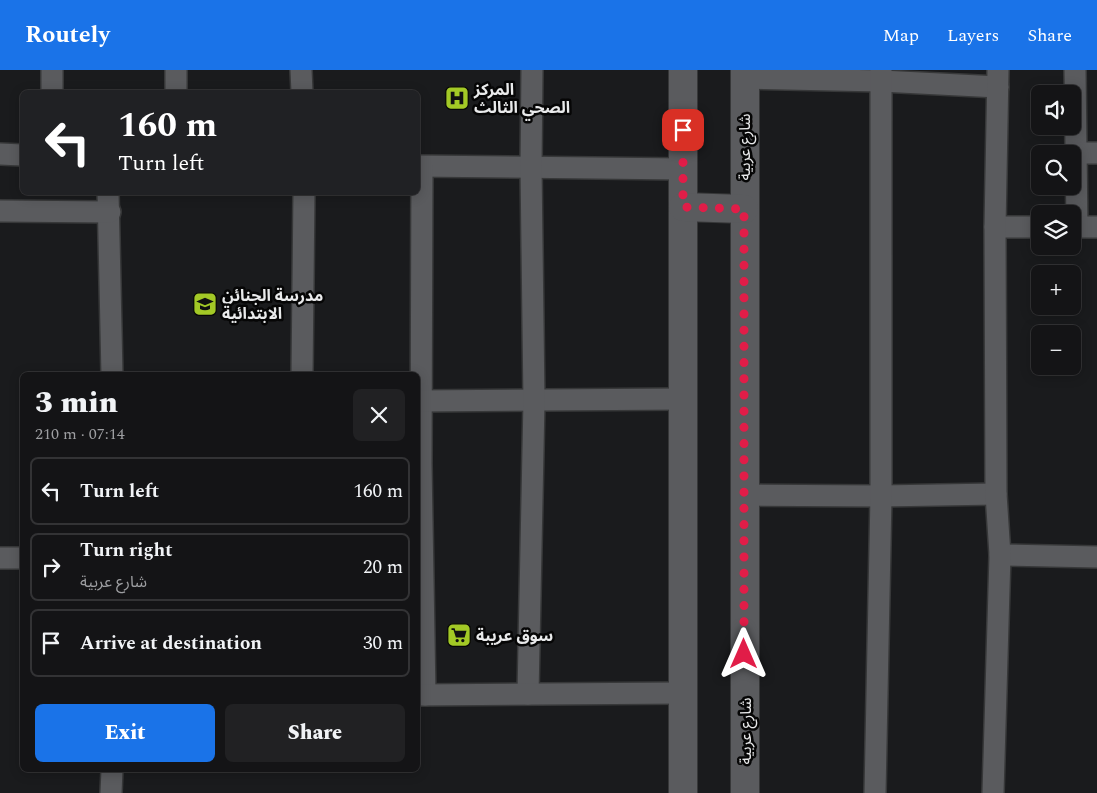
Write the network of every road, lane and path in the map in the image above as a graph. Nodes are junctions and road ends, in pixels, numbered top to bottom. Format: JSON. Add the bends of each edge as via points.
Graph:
{"nodes":[{"id":1,"x":52,"y":70,"type":"edge"},
{"id":2,"x":176,"y":70,"type":"edge"},
{"id":3,"x":301,"y":70,"type":"edge"},
{"id":4,"x":532,"y":70,"type":"edge"},
{"id":5,"x":683,"y":70,"type":"edge"},
{"id":6,"x":1075,"y":70,"type":"edge"},
{"id":7,"x":745,"y":74,"type":"edge"},
{"id":8,"x":881,"y":76,"type":"edge"},
{"id":9,"x":998,"y":78,"type":"edge"},
{"id":10,"x":52,"y":90,"type":"edge"},
{"id":11,"x":176,"y":90,"type":"edge"},
{"id":12,"x":302,"y":90,"type":"edge"},
{"id":13,"x":1076,"y":145,"type":"edge"},
{"id":14,"x":1081,"y":153,"type":"edge"},
{"id":15,"x":1097,"y":153,"type":"edge"},
{"id":16,"x":0,"y":154,"type":"edge"},
{"id":17,"x":20,"y":155,"type":"edge"},
{"id":18,"x":420,"y":166,"type":"edge"},
{"id":19,"x":531,"y":168,"type":"junction"},
{"id":20,"x":683,"y":169,"type":"junction"},
{"id":21,"x":304,"y":195,"type":"edge"},
{"id":22,"x":420,"y":195,"type":"edge"},
{"id":23,"x":1079,"y":195,"type":"edge"},
{"id":24,"x":109,"y":202,"type":"edge"},
{"id":25,"x":683,"y":207,"type":"junction"},
{"id":26,"x":744,"y":209,"type":"junction"},
{"id":27,"x":0,"y":211,"type":"edge"},
{"id":28,"x":995,"y":227,"type":"junction"},
{"id":29,"x":1031,"y":227,"type":"edge"},
{"id":30,"x":1082,"y":227,"type":"edge"},
{"id":31,"x":112,"y":372,"type":"edge"},
{"id":32,"x":302,"y":372,"type":"edge"},
{"id":33,"x":419,"y":372,"type":"edge"},
{"id":34,"x":683,"y":400,"type":"junction"},
{"id":35,"x":420,"y":401,"type":"edge"},
{"id":36,"x":534,"y":401,"type":"junction"},
{"id":37,"x":996,"y":494,"type":"junction"},
{"id":38,"x":744,"y":495,"type":"junction"},
{"id":39,"x":881,"y":496,"type":"junction"},
{"id":40,"x":420,"y":548,"type":"edge"},
{"id":41,"x":1000,"y":555,"type":"junction"},
{"id":42,"x":1097,"y":557,"type":"edge"},
{"id":43,"x":0,"y":558,"type":"edge"},
{"id":44,"x":20,"y":558,"type":"edge"},
{"id":45,"x":683,"y":693,"type":"junction"},
{"id":46,"x":528,"y":694,"type":"junction"},
{"id":47,"x":421,"y":695,"type":"edge"},
{"id":48,"x":112,"y":772,"type":"edge"},
{"id":49,"x":111,"y":793,"type":"edge"},
{"id":50,"x":683,"y":793,"type":"edge"},
{"id":51,"x":745,"y":793,"type":"edge"},
{"id":52,"x":875,"y":793,"type":"edge"},
{"id":53,"x":993,"y":793,"type":"edge"}],
"edges":[{"from":1,"to":10,"type":"street"},
{"from":2,"to":11,"type":"street"},
{"from":3,"to":12,"type":"street"},
{"from":4,"to":19,"type":"street"},
{"from":5,"to":20,"type":"main road"},
{"from":6,"to":13,"type":"street"},
{"from":7,"to":8,"type":"street"},
{"from":7,"to":26,"type":"main road","name":"شارع عربية"},
{"from":8,"to":9,"type":"street"},
{"from":8,"to":39,"type":"street"},
{"from":9,"to":28,"type":"street"},
{"from":14,"to":15,"type":"street"},
{"from":16,"to":17,"type":"street"},
{"from":18,"to":19,"type":"street"},
{"from":19,"to":20,"type":"street"},
{"from":19,"to":36,"type":"street"},
{"from":20,"to":25,"type":"main road"},
{"from":21,"to":32,"type":"street"},
{"from":22,"to":33,"type":"street"},
{"from":23,"to":30,"type":"street"},
{"from":24,"to":27,"type":"street"},
{"from":24,"to":31,"type":"street"},
{"from":25,"to":26,"type":"main road"},
{"from":25,"to":34,"type":"main road"},
{"from":26,"to":38,"type":"main road","name":"شارع عربية"},
{"from":28,"to":29,"type":"street"},
{"from":28,"to":37,"type":"street"},
{"from":34,"to":36,"type":"street"},
{"from":34,"to":45,"type":"main road"},
{"from":35,"to":36,"type":"street"},
{"from":36,"to":46,"type":"street"},
{"from":37,"to":39,"type":"street"},
{"from":37,"to":41,"type":"street"},
{"from":38,"to":39,"type":"street"},
{"from":38,"to":51,"type":"main road","name":"شارع عربية"},
{"from":39,"to":52,"type":"street"},
{"from":40,"to":47,"type":"street"},
{"from":41,"to":42,"type":"street"},
{"from":41,"to":53,"type":"street"},
{"from":43,"to":44,"type":"street"},
{"from":45,"to":46,"type":"street"},
{"from":45,"to":50,"type":"main road"},
{"from":46,"to":47,"type":"street"},
{"from":48,"to":49,"type":"street"}]}
